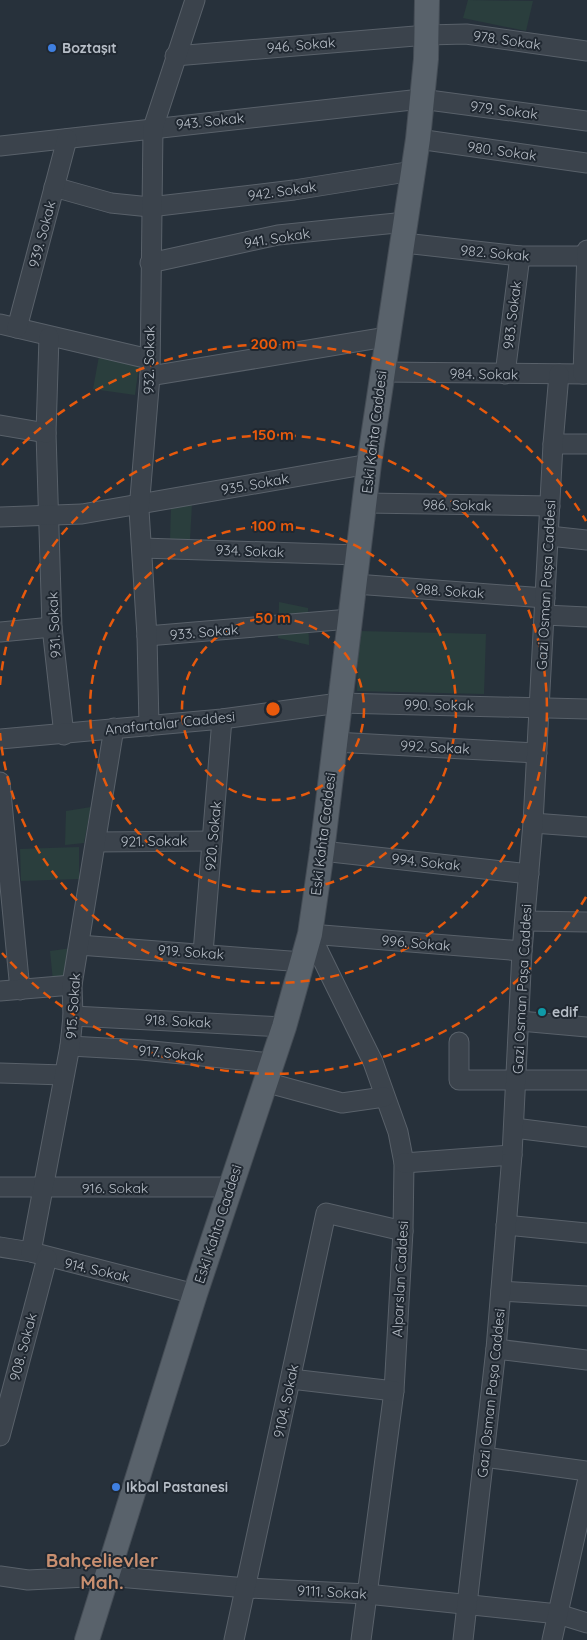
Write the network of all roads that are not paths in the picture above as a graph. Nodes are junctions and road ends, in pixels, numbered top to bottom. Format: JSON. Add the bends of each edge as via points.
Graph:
{"nodes":[{"id":1,"x":195,"y":0,"type":"edge"},
{"id":2,"x":427,"y":0,"type":"edge"},
{"id":3,"x":426,"y":34,"type":"junction"},
{"id":4,"x":587,"y":51,"type":"edge"},
{"id":5,"x":175,"y":56,"type":"junction"},
{"id":6,"x":421,"y":99,"type":"junction"},
{"id":7,"x":587,"y":121,"type":"edge"},
{"id":8,"x":153,"y":128,"type":"junction"},
{"id":9,"x":67,"y":139,"type":"junction"},
{"id":10,"x":418,"y":139,"type":"junction"},
{"id":11,"x":0,"y":146,"type":"edge"},
{"id":12,"x":587,"y":163,"type":"edge"},
{"id":13,"x":413,"y":171,"type":"junction"},
{"id":14,"x":54,"y":188,"type":"junction"},
{"id":15,"x":150,"y":208,"type":"junction"},
{"id":16,"x":405,"y":232,"type":"junction"},
{"id":17,"x":587,"y":254,"type":"edge"},
{"id":18,"x":520,"y":256,"type":"junction"},
{"id":19,"x":150,"y":263,"type":"junction"},
{"id":20,"x":9,"y":326,"type":"edge"},
{"id":21,"x":49,"y":336,"type":"junction"},
{"id":22,"x":386,"y":337,"type":"junction"},
{"id":23,"x":149,"y":368,"type":"junction"},
{"id":24,"x":381,"y":372,"type":"junction"},
{"id":25,"x":505,"y":374,"type":"junction"},
{"id":26,"x":560,"y":374,"type":"junction"},
{"id":27,"x":585,"y":374,"type":"edge"},
{"id":28,"x":0,"y":425,"type":"edge"},
{"id":29,"x":46,"y":433,"type":"junction"},
{"id":30,"x":553,"y":444,"type":"junction"},
{"id":31,"x":587,"y":444,"type":"edge"},
{"id":32,"x":369,"y":464,"type":"junction"},
{"id":33,"x":365,"y":503,"type":"junction"},
{"id":34,"x":140,"y":505,"type":"junction"},
{"id":35,"x":550,"y":506,"type":"junction"},
{"id":36,"x":50,"y":516,"type":"junction"},
{"id":37,"x":0,"y":517,"type":"edge"},
{"id":38,"x":548,"y":536,"type":"junction"},
{"id":39,"x":587,"y":540,"type":"edge"},
{"id":40,"x":142,"y":548,"type":"junction"},
{"id":41,"x":358,"y":555,"type":"junction"},
{"id":42,"x":355,"y":584,"type":"junction"},
{"id":43,"x":545,"y":607,"type":"junction"},
{"id":44,"x":587,"y":617,"type":"edge"},
{"id":45,"x":350,"y":619,"type":"junction"},
{"id":46,"x":52,"y":627,"type":"junction"},
{"id":47,"x":0,"y":632,"type":"edge"},
{"id":48,"x":147,"y":636,"type":"junction"},
{"id":49,"x":339,"y":703,"type":"junction"},
{"id":50,"x":539,"y":707,"type":"junction"},
{"id":51,"x":587,"y":709,"type":"edge"},
{"id":52,"x":222,"y":719,"type":"junction"},
{"id":53,"x":149,"y":726,"type":"junction"},
{"id":54,"x":114,"y":728,"type":"junction"},
{"id":55,"x":64,"y":734,"type":"junction"},
{"id":56,"x":0,"y":739,"type":"edge"},
{"id":57,"x":334,"y":742,"type":"junction"},
{"id":58,"x":536,"y":753,"type":"junction"},
{"id":59,"x":0,"y":782,"type":"edge"},
{"id":60,"x":533,"y":823,"type":"junction"},
{"id":61,"x":587,"y":827,"type":"edge"},
{"id":62,"x":212,"y":841,"type":"junction"},
{"id":63,"x":96,"y":842,"type":"junction"},
{"id":64,"x":322,"y":851,"type":"junction"},
{"id":65,"x":529,"y":874,"type":"junction"},
{"id":66,"x":525,"y":921,"type":"junction"},
{"id":67,"x":587,"y":922,"type":"edge"},
{"id":68,"x":310,"y":934,"type":"junction"},
{"id":69,"x":79,"y":944,"type":"junction"},
{"id":70,"x":522,"y":951,"type":"junction"},
{"id":71,"x":203,"y":953,"type":"junction"},
{"id":72,"x":303,"y":962,"type":"junction"},
{"id":73,"x":72,"y":985,"type":"junction"},
{"id":74,"x":20,"y":990,"type":"junction"},
{"id":75,"x":0,"y":991,"type":"edge"},
{"id":76,"x":73,"y":1016,"type":"junction"},
{"id":77,"x":520,"y":1021,"type":"junction"},
{"id":78,"x":284,"y":1027,"type":"junction"},
{"id":79,"x":587,"y":1027,"type":"edge"},
{"id":80,"x":458,"y":1042,"type":"dead end"},
{"id":81,"x":70,"y":1046,"type":"junction"},
{"id":82,"x":0,"y":1073,"type":"edge"},
{"id":83,"x":268,"y":1073,"type":"junction"},
{"id":84,"x":64,"y":1075,"type":"junction"},
{"id":85,"x":518,"y":1080,"type":"junction"},
{"id":86,"x":587,"y":1080,"type":"edge"},
{"id":87,"x":384,"y":1097,"type":"junction"},
{"id":88,"x":514,"y":1128,"type":"junction"},
{"id":89,"x":587,"y":1137,"type":"edge"},
{"id":90,"x":512,"y":1155,"type":"junction"},
{"id":91,"x":404,"y":1163,"type":"junction"},
{"id":92,"x":0,"y":1187,"type":"edge"},
{"id":93,"x":230,"y":1187,"type":"junction"},
{"id":94,"x":44,"y":1188,"type":"junction"},
{"id":95,"x":506,"y":1225,"type":"junction"},
{"id":96,"x":403,"y":1231,"type":"junction"},
{"id":97,"x":587,"y":1233,"type":"edge"},
{"id":98,"x":0,"y":1247,"type":"edge"},
{"id":99,"x":39,"y":1255,"type":"junction"},
{"id":100,"x":501,"y":1290,"type":"junction"},
{"id":101,"x":194,"y":1294,"type":"junction"},
{"id":102,"x":587,"y":1296,"type":"edge"},
{"id":103,"x":496,"y":1349,"type":"junction"},
{"id":104,"x":587,"y":1360,"type":"edge"},
{"id":105,"x":291,"y":1379,"type":"junction"},
{"id":106,"x":394,"y":1391,"type":"junction"},
{"id":107,"x":0,"y":1436,"type":"edge"},
{"id":108,"x":484,"y":1456,"type":"junction"},
{"id":109,"x":587,"y":1483,"type":"edge"},
{"id":110,"x":579,"y":1559,"type":"edge"},
{"id":111,"x":0,"y":1576,"type":"edge"},
{"id":112,"x":106,"y":1576,"type":"junction"},
{"id":113,"x":247,"y":1588,"type":"junction"},
{"id":114,"x":367,"y":1594,"type":"junction"},
{"id":115,"x":468,"y":1603,"type":"junction"},
{"id":116,"x":558,"y":1614,"type":"junction"},
{"id":117,"x":587,"y":1623,"type":"edge"},
{"id":118,"x":87,"y":1640,"type":"edge"},
{"id":119,"x":234,"y":1640,"type":"edge"},
{"id":120,"x":361,"y":1640,"type":"edge"},
{"id":121,"x":463,"y":1640,"type":"edge"},
{"id":122,"x":552,"y":1640,"type":"edge"}],
"edges":[{"from":1,"to":5,"type":"street","name":"932. Sokak"},
{"from":2,"to":3,"type":"main road","name":"Eski Kahta Caddesi"},
{"from":3,"to":4,"type":"street","name":"978. Sokak","via":[[466,34]]},
{"from":3,"to":5,"type":"street","name":"946. Sokak"},
{"from":3,"to":6,"type":"main road","name":"Eski Kahta Caddesi"},
{"from":5,"to":8,"type":"street","name":"932. Sokak"},
{"from":6,"to":7,"type":"street","name":"979. Sokak"},
{"from":6,"to":8,"type":"street","name":"943. Sokak"},
{"from":6,"to":10,"type":"main road","name":"Eski Kahta Caddesi"},
{"from":8,"to":9,"type":"street","name":"943. Sokak"},
{"from":8,"to":15,"type":"street","name":"932. Sokak"},
{"from":9,"to":11,"type":"street","name":"943. Sokak"},
{"from":9,"to":14,"type":"street","name":"939. Sokak"},
{"from":10,"to":12,"type":"street","name":"980. Sokak"},
{"from":10,"to":13,"type":"main road","name":"Eski Kahta Caddesi"},
{"from":13,"to":15,"type":"street","name":"942. Sokak"},
{"from":13,"to":16,"type":"main road","name":"Eski Kahta Caddesi"},
{"from":14,"to":15,"type":"street","name":"942. Sokak","via":[[111,203]]},
{"from":14,"to":20,"type":"street","name":"939. Sokak"},
{"from":15,"to":19,"type":"street","name":"932. Sokak"},
{"from":16,"to":18,"type":"street","name":"982. Sokak"},
{"from":16,"to":19,"type":"street","name":"941. Sokak","via":[[278,235]]},
{"from":16,"to":22,"type":"main road","name":"Eski Kahta Caddesi"},
{"from":17,"to":18,"type":"street","name":"982. Sokak"},
{"from":17,"to":27,"type":"street"},
{"from":18,"to":25,"type":"street","name":"983. Sokak"},
{"from":19,"to":23,"type":"street","name":"932. Sokak"},
{"from":20,"to":21,"type":"street"},
{"from":21,"to":23,"type":"street"},
{"from":21,"to":29,"type":"street","name":"931. Sokak"},
{"from":22,"to":23,"type":"street"},
{"from":22,"to":24,"type":"main road","name":"Eski Kahta Caddesi"},
{"from":23,"to":34,"type":"street","name":"932. Sokak"},
{"from":24,"to":25,"type":"street","name":"984. Sokak"},
{"from":24,"to":32,"type":"main road","name":"Eski Kahta Caddesi"},
{"from":25,"to":26,"type":"street","name":"984. Sokak"},
{"from":26,"to":27,"type":"street","name":"984. Sokak"},
{"from":26,"to":30,"type":"street","name":"Gazi Osman Paşa Caddesi"},
{"from":28,"to":29,"type":"street"},
{"from":29,"to":36,"type":"street","name":"931. Sokak"},
{"from":30,"to":31,"type":"street"},
{"from":30,"to":35,"type":"street","name":"Gazi Osman Paşa Caddesi"},
{"from":32,"to":33,"type":"main road","name":"Eski Kahta Caddesi"},
{"from":32,"to":34,"type":"street","name":"935. Sokak"},
{"from":33,"to":35,"type":"street","name":"986. Sokak"},
{"from":33,"to":41,"type":"main road","name":"Eski Kahta Caddesi"},
{"from":34,"to":36,"type":"street","name":"935. Sokak"},
{"from":34,"to":40,"type":"street","name":"932. Sokak"},
{"from":35,"to":38,"type":"street","name":"Gazi Osman Paşa Caddesi"},
{"from":36,"to":37,"type":"street"},
{"from":36,"to":46,"type":"street","name":"931. Sokak"},
{"from":38,"to":39,"type":"street"},
{"from":38,"to":43,"type":"street","name":"Gazi Osman Paşa Caddesi"},
{"from":40,"to":41,"type":"street","name":"934. Sokak"},
{"from":40,"to":48,"type":"street","name":"932. Sokak"},
{"from":41,"to":42,"type":"main road","name":"Eski Kahta Caddesi"},
{"from":42,"to":43,"type":"street","name":"988. Sokak"},
{"from":42,"to":45,"type":"main road","name":"Eski Kahta Caddesi"},
{"from":43,"to":44,"type":"street","name":"988. Sokak"},
{"from":43,"to":50,"type":"street","name":"Gazi Osman Paşa Caddesi"},
{"from":45,"to":48,"type":"street","name":"933. Sokak"},
{"from":45,"to":49,"type":"main road","name":"Eski Kahta Caddesi"},
{"from":46,"to":47,"type":"street"},
{"from":46,"to":55,"type":"street","name":"931. Sokak"},
{"from":48,"to":53,"type":"street","name":"932. Sokak"},
{"from":49,"to":50,"type":"street","name":"990. Sokak"},
{"from":49,"to":52,"type":"street","name":"Anafartalar Caddesi"},
{"from":49,"to":57,"type":"main road","name":"Eski Kahta Caddesi"},
{"from":50,"to":51,"type":"street","name":"990. Sokak"},
{"from":50,"to":58,"type":"street","name":"Gazi Osman Paşa Caddesi"},
{"from":52,"to":53,"type":"street","name":"Anafartalar Caddesi"},
{"from":52,"to":62,"type":"street","name":"920. Sokak"},
{"from":53,"to":54,"type":"street","name":"Anafartalar Caddesi"},
{"from":54,"to":55,"type":"street","name":"Anafartalar Caddesi"},
{"from":54,"to":63,"type":"street","name":"915. Sokak"},
{"from":55,"to":56,"type":"street","name":"Anafartalar Caddesi"},
{"from":57,"to":58,"type":"street","name":"992. Sokak"},
{"from":57,"to":64,"type":"main road","name":"Eski Kahta Caddesi"},
{"from":58,"to":60,"type":"street","name":"Gazi Osman Paşa Caddesi"},
{"from":59,"to":74,"type":"street"},
{"from":60,"to":61,"type":"street"},
{"from":60,"to":65,"type":"street","name":"Gazi Osman Paşa Caddesi"},
{"from":62,"to":63,"type":"street","name":"921. Sokak"},
{"from":62,"to":71,"type":"street","name":"920. Sokak"},
{"from":63,"to":69,"type":"street","name":"915. Sokak"},
{"from":64,"to":65,"type":"street","name":"994. Sokak"},
{"from":64,"to":68,"type":"main road","name":"Eski Kahta Caddesi"},
{"from":65,"to":66,"type":"street","name":"Gazi Osman Paşa Caddesi"},
{"from":66,"to":67,"type":"street"},
{"from":66,"to":70,"type":"street","name":"Gazi Osman Paşa Caddesi"},
{"from":68,"to":70,"type":"street","name":"996. Sokak"},
{"from":68,"to":72,"type":"main road","name":"Eski Kahta Caddesi"},
{"from":68,"to":87,"type":"street","name":"Alparslan Caddesi","via":[[373,1062]]},
{"from":69,"to":71,"type":"street","name":"919. Sokak"},
{"from":69,"to":73,"type":"street","name":"915. Sokak"},
{"from":70,"to":77,"type":"street","name":"Gazi Osman Paşa Caddesi"},
{"from":71,"to":72,"type":"street","name":"919. Sokak"},
{"from":72,"to":78,"type":"main road","name":"Eski Kahta Caddesi"},
{"from":73,"to":74,"type":"street"},
{"from":73,"to":76,"type":"street","name":"915. Sokak"},
{"from":74,"to":75,"type":"street"},
{"from":76,"to":78,"type":"street","name":"918. Sokak"},
{"from":76,"to":81,"type":"street","name":"915. Sokak"},
{"from":77,"to":79,"type":"street"},
{"from":77,"to":85,"type":"street","name":"Gazi Osman Paşa Caddesi"},
{"from":78,"to":83,"type":"main road","name":"Eski Kahta Caddesi"},
{"from":80,"to":85,"type":"street","via":[[459,1080]]},
{"from":81,"to":83,"type":"street","name":"917. Sokak","via":[[142,1050]]},
{"from":81,"to":84,"type":"street","name":"915. Sokak"},
{"from":82,"to":84,"type":"street"},
{"from":83,"to":87,"type":"street","name":"917. Sokak","via":[[342,1103]]},
{"from":83,"to":93,"type":"main road","name":"Eski Kahta Caddesi"},
{"from":84,"to":94,"type":"street","name":"915. Sokak"},
{"from":85,"to":86,"type":"street"},
{"from":85,"to":88,"type":"street","name":"Gazi Osman Paşa Caddesi"},
{"from":87,"to":91,"type":"street","name":"Alparslan Caddesi","via":[[398,1132]]},
{"from":88,"to":89,"type":"street"},
{"from":88,"to":90,"type":"street","name":"Gazi Osman Paşa Caddesi"},
{"from":90,"to":91,"type":"street"},
{"from":90,"to":95,"type":"street","name":"Gazi Osman Paşa Caddesi"},
{"from":91,"to":96,"type":"street","name":"Alparslan Caddesi"},
{"from":92,"to":94,"type":"street","name":"916. Sokak"},
{"from":93,"to":94,"type":"street","name":"916. Sokak"},
{"from":93,"to":101,"type":"main road","name":"Eski Kahta Caddesi"},
{"from":94,"to":99,"type":"street","name":"915. Sokak"},
{"from":95,"to":97,"type":"street"},
{"from":95,"to":100,"type":"street","name":"Gazi Osman Paşa Caddesi"},
{"from":96,"to":105,"type":"street","name":"9104. Sokak","via":[[326,1213]]},
{"from":96,"to":106,"type":"street","name":"Alparslan Caddesi"},
{"from":98,"to":99,"type":"street","name":"914. Sokak"},
{"from":99,"to":101,"type":"street","name":"914. Sokak"},
{"from":99,"to":107,"type":"street","name":"908. Sokak"},
{"from":100,"to":102,"type":"street"},
{"from":100,"to":103,"type":"street","name":"Gazi Osman Paşa Caddesi"},
{"from":101,"to":112,"type":"main road","name":"Eski Kahta Caddesi"},
{"from":103,"to":104,"type":"street"},
{"from":103,"to":108,"type":"street","name":"Gazi Osman Paşa Caddesi"},
{"from":105,"to":106,"type":"street"},
{"from":105,"to":113,"type":"street","name":"9104. Sokak"},
{"from":106,"to":114,"type":"street","name":"Alparslan Caddesi"},
{"from":108,"to":109,"type":"street"},
{"from":108,"to":115,"type":"street","name":"Gazi Osman Paşa Caddesi"},
{"from":109,"to":110,"type":"street"},
{"from":110,"to":116,"type":"street"},
{"from":111,"to":112,"type":"street","name":"9111. Sokak","via":[[28,1580]]},
{"from":112,"to":113,"type":"street","name":"9111. Sokak"},
{"from":112,"to":118,"type":"main road","name":"Eski Kahta Caddesi"},
{"from":113,"to":114,"type":"street","name":"9111. Sokak"},
{"from":113,"to":119,"type":"street","name":"9104. Sokak"},
{"from":114,"to":115,"type":"street","name":"9111. Sokak"},
{"from":114,"to":120,"type":"street","name":"Alparslan Caddesi"},
{"from":115,"to":116,"type":"street","name":"9111. Sokak"},
{"from":115,"to":121,"type":"street","name":"Gazi Osman Paşa Caddesi"},
{"from":116,"to":117,"type":"street","name":"9111. Sokak"},
{"from":116,"to":122,"type":"street"}]}
